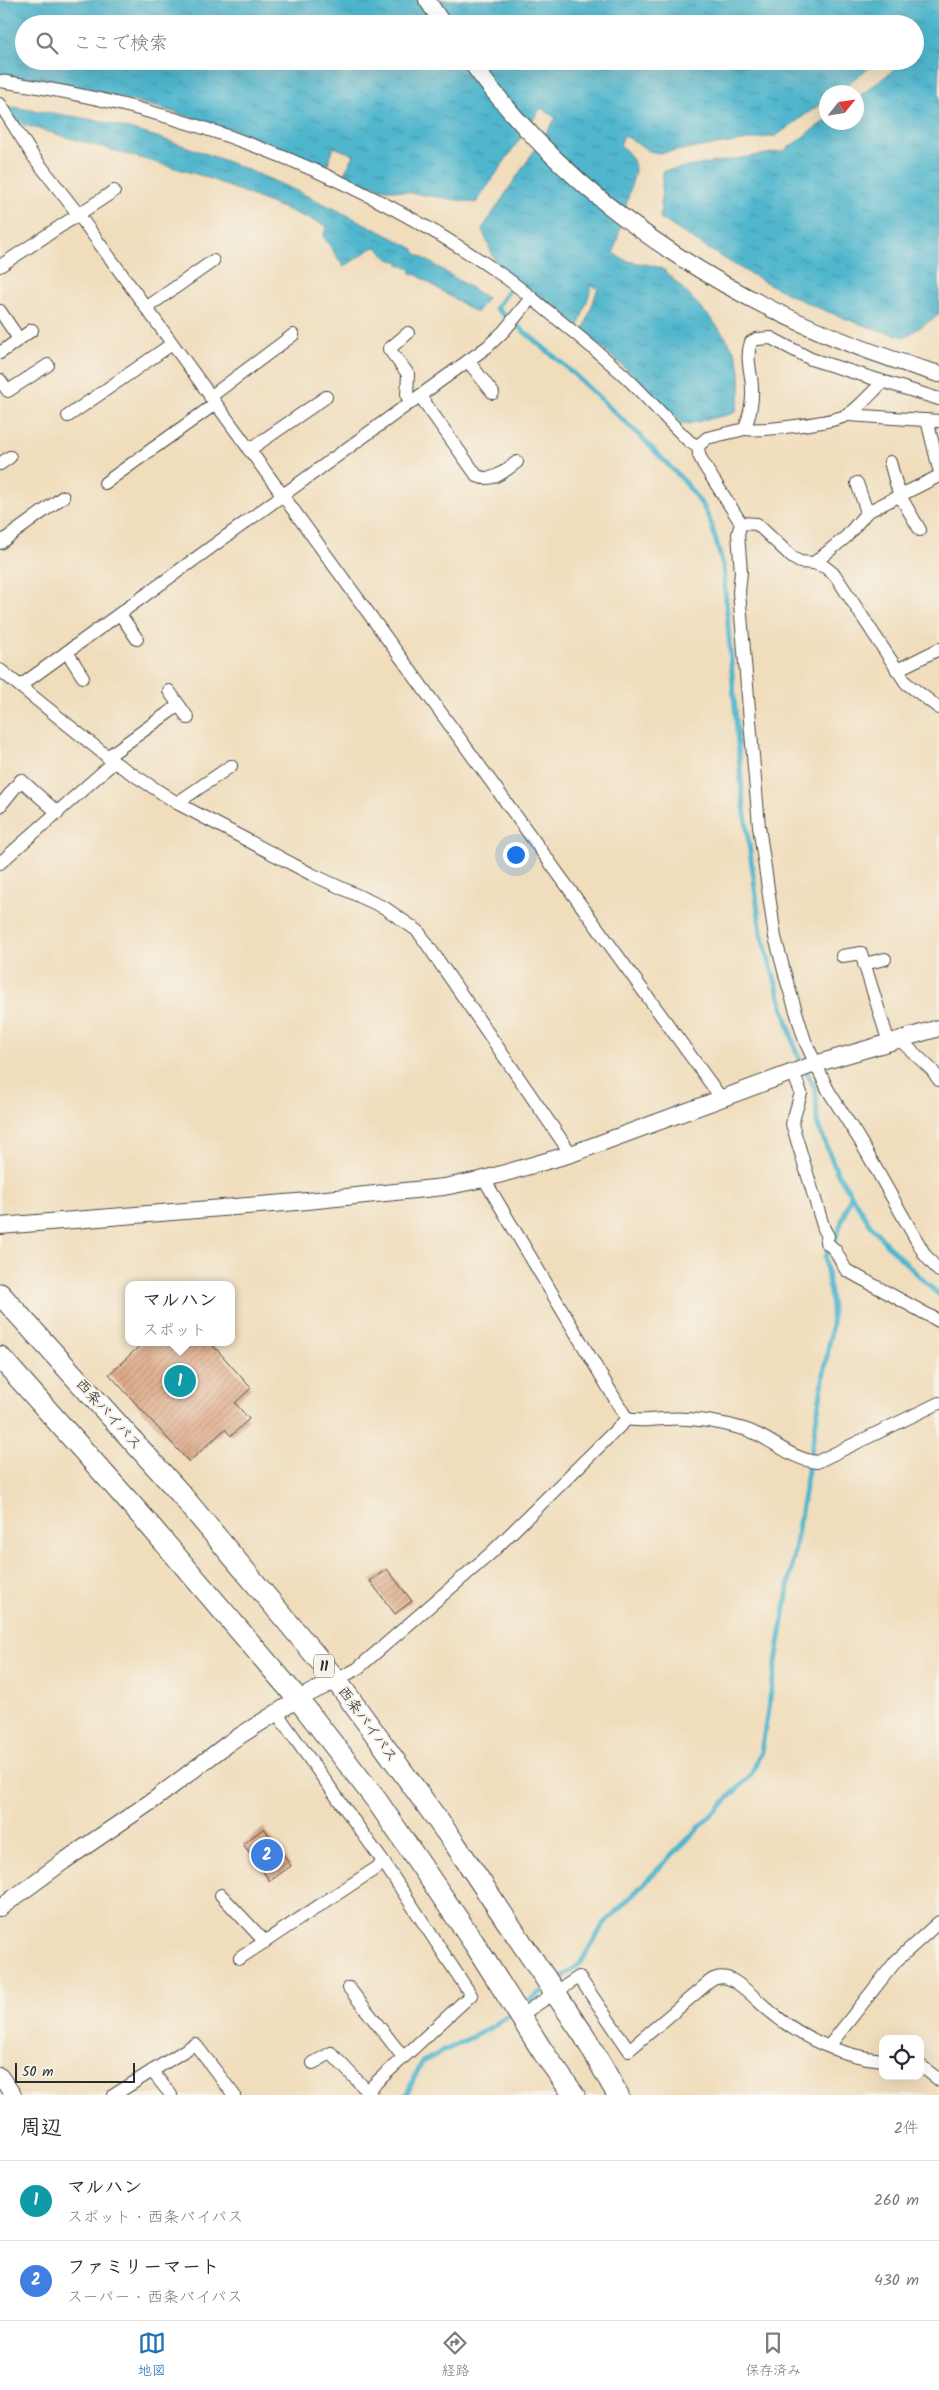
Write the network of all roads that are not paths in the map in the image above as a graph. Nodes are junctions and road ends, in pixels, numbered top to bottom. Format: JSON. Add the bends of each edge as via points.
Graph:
{"nodes":[{"id":1,"x":427,"y":0,"type":"edge"},
{"id":2,"x":437,"y":15,"type":"edge"},
{"id":3,"x":477,"y":70,"type":"edge"},
{"id":4,"x":0,"y":81,"type":"edge"},
{"id":5,"x":0,"y":104,"type":"edge"},
{"id":6,"x":114,"y":191,"type":"dead end"},
{"id":7,"x":78,"y":214,"type":"junction"},
{"id":8,"x":213,"y":261,"type":"dead end"},
{"id":9,"x":0,"y":266,"type":"edge"},
{"id":10,"x":531,"y":298,"type":"junction"},
{"id":11,"x":146,"y":308,"type":"junction"},
{"id":12,"x":0,"y":311,"type":"edge"},
{"id":13,"x":32,"y":330,"type":"dead end"},
{"id":14,"x":408,"y":333,"type":"dead end"},
{"id":15,"x":293,"y":335,"type":"dead end"},
{"id":16,"x":19,"y":339,"type":"junction"},
{"id":17,"x":172,"y":344,"type":"junction"},
{"id":18,"x":0,"y":353,"type":"edge"},
{"id":19,"x":468,"y":362,"type":"junction"},
{"id":20,"x":48,"y":365,"type":"dead end"},
{"id":21,"x":939,"y":374,"type":"edge"},
{"id":22,"x":0,"y":380,"type":"edge"},
{"id":23,"x":883,"y":382,"type":"junction"},
{"id":24,"x":493,"y":393,"type":"dead end"},
{"id":25,"x":326,"y":397,"type":"dead end"},
{"id":26,"x":939,"y":399,"type":"edge"},
{"id":27,"x":212,"y":400,"type":"junction"},
{"id":28,"x":416,"y":400,"type":"junction"},
{"id":29,"x":848,"y":415,"type":"junction"},
{"id":30,"x":68,"y":416,"type":"dead end"},
{"id":31,"x":933,"y":421,"type":"edge"},
{"id":32,"x":745,"y":429,"type":"junction"},
{"id":33,"x":698,"y":446,"type":"junction"},
{"id":34,"x":249,"y":450,"type":"junction"},
{"id":35,"x":517,"y":462,"type":"dead end"},
{"id":36,"x":890,"y":462,"type":"dead end"},
{"id":37,"x":939,"y":469,"type":"edge"},
{"id":38,"x":939,"y":476,"type":"edge"},
{"id":39,"x":105,"y":483,"type":"dead end"},
{"id":40,"x":857,"y":483,"type":"dead end"},
{"id":41,"x":899,"y":494,"type":"junction"},
{"id":42,"x":63,"y":497,"type":"dead end"},
{"id":43,"x":283,"y":497,"type":"junction"},
{"id":44,"x":867,"y":512,"type":"junction"},
{"id":45,"x":741,"y":523,"type":"junction"},
{"id":46,"x":920,"y":530,"type":"dead end"},
{"id":47,"x":0,"y":543,"type":"edge"},
{"id":48,"x":814,"y":563,"type":"junction"},
{"id":49,"x":120,"y":614,"type":"junction"},
{"id":50,"x":137,"y":639,"type":"dead end"},
{"id":51,"x":939,"y":649,"type":"edge"},
{"id":52,"x":67,"y":652,"type":"junction"},
{"id":53,"x":0,"y":670,"type":"edge"},
{"id":54,"x":897,"y":670,"type":"junction"},
{"id":55,"x":83,"y":677,"type":"dead end"},
{"id":56,"x":20,"y":686,"type":"junction"},
{"id":57,"x":169,"y":691,"type":"dead end"},
{"id":58,"x":179,"y":705,"type":"junction"},
{"id":59,"x":939,"y":708,"type":"edge"},
{"id":60,"x":188,"y":718,"type":"dead end"},
{"id":61,"x":110,"y":759,"type":"junction"},
{"id":62,"x":231,"y":766,"type":"dead end"},
{"id":63,"x":177,"y":803,"type":"junction"},
{"id":64,"x":0,"y":806,"type":"edge"},
{"id":65,"x":58,"y":813,"type":"junction"},
{"id":66,"x":0,"y":863,"type":"edge"},
{"id":67,"x":842,"y":956,"type":"dead end"},
{"id":68,"x":885,"y":960,"type":"dead end"},
{"id":69,"x":864,"y":964,"type":"junction"},
{"id":70,"x":939,"y":1028,"type":"edge"},
{"id":71,"x":894,"y":1041,"type":"junction"},
{"id":72,"x":804,"y":1068,"type":"junction"},
{"id":73,"x":939,"y":1080,"type":"edge"},
{"id":74,"x":722,"y":1099,"type":"junction"},
{"id":75,"x":572,"y":1154,"type":"junction"},
{"id":76,"x":484,"y":1179,"type":"junction"},
{"id":77,"x":0,"y":1226,"type":"edge"},
{"id":78,"x":939,"y":1271,"type":"edge"},
{"id":79,"x":0,"y":1294,"type":"edge"},
{"id":80,"x":939,"y":1321,"type":"edge"},
{"id":81,"x":0,"y":1357,"type":"edge"},
{"id":82,"x":939,"y":1403,"type":"edge"},
{"id":83,"x":627,"y":1419,"type":"junction"},
{"id":84,"x":336,"y":1680,"type":"junction"},
{"id":85,"x":298,"y":1699,"type":"junction"},
{"id":86,"x":276,"y":1712,"type":"junction"},
{"id":87,"x":384,"y":1862,"type":"junction"},
{"id":88,"x":221,"y":1895,"type":"dead end"},
{"id":89,"x":0,"y":1908,"type":"edge"},
{"id":90,"x":939,"y":1922,"type":"edge"},
{"id":91,"x":264,"y":1942,"type":"junction"},
{"id":92,"x":240,"y":1958,"type":"dead end"},
{"id":93,"x":349,"y":1988,"type":"dead end"},
{"id":94,"x":556,"y":1994,"type":"junction"},
{"id":95,"x":521,"y":2015,"type":"junction"},
{"id":96,"x":828,"y":2046,"type":"junction"},
{"id":97,"x":543,"y":2052,"type":"junction"},
{"id":98,"x":404,"y":2057,"type":"junction"},
{"id":99,"x":879,"y":2059,"type":"edge"},
{"id":100,"x":313,"y":2064,"type":"dead end"},
{"id":101,"x":924,"y":2067,"type":"edge"},
{"id":102,"x":152,"y":2071,"type":"junction"},
{"id":103,"x":0,"y":2076,"type":"edge"},
{"id":104,"x":939,"y":2080,"type":"edge"},
{"id":105,"x":369,"y":2093,"type":"edge"},
{"id":106,"x":13,"y":2095,"type":"edge"},
{"id":107,"x":114,"y":2095,"type":"edge"},
{"id":108,"x":171,"y":2095,"type":"edge"},
{"id":109,"x":234,"y":2095,"type":"edge"},
{"id":110,"x":564,"y":2095,"type":"edge"},
{"id":111,"x":574,"y":2095,"type":"edge"},
{"id":112,"x":618,"y":2095,"type":"edge"}],
"edges":[{"from":1,"to":2,"type":"street"},
{"from":3,"to":21,"type":"street","via":[[532,137],[568,171],[611,209],[681,260],[740,295],[817,332]]},
{"from":4,"to":10,"type":"street","via":[[128,106],[202,127],[336,179],[381,201],[493,269]]},
{"from":5,"to":7,"type":"street","via":[[33,156]]},
{"from":6,"to":7,"type":"street"},
{"from":7,"to":9,"type":"street"},
{"from":7,"to":11,"type":"street"},
{"from":8,"to":11,"type":"street"},
{"from":10,"to":19,"type":"street","via":[[504,331]]},
{"from":10,"to":33,"type":"street","via":[[631,382],[690,442]]},
{"from":11,"to":17,"type":"street"},
{"from":12,"to":16,"type":"street"},
{"from":13,"to":16,"type":"street"},
{"from":14,"to":28,"type":"street","via":[[389,349],[408,374],[407,396]]},
{"from":15,"to":27,"type":"street"},
{"from":16,"to":18,"type":"street"},
{"from":17,"to":27,"type":"street"},
{"from":17,"to":30,"type":"street"},
{"from":19,"to":24,"type":"street"},
{"from":19,"to":28,"type":"street"},
{"from":20,"to":22,"type":"street","via":[[8,391]]},
{"from":23,"to":26,"type":"street"},
{"from":23,"to":29,"type":"street"},
{"from":23,"to":32,"type":"street","via":[[811,359],[771,338],[757,339],[751,342],[747,353],[752,390]]},
{"from":25,"to":34,"type":"street"},
{"from":27,"to":34,"type":"street"},
{"from":27,"to":39,"type":"street"},
{"from":28,"to":35,"type":"street","via":[[478,476],[486,480],[494,478]]},
{"from":28,"to":43,"type":"street"},
{"from":29,"to":31,"type":"street"},
{"from":29,"to":32,"type":"street","via":[[778,428]]},
{"from":31,"to":37,"type":"street"},
{"from":32,"to":33,"type":"street","via":[[712,436]]},
{"from":33,"to":45,"type":"street","via":[[702,460]]},
{"from":34,"to":43,"type":"street"},
{"from":36,"to":41,"type":"street"},
{"from":38,"to":41,"type":"street"},
{"from":40,"to":44,"type":"street"},
{"from":41,"to":44,"type":"street"},
{"from":41,"to":46,"type":"street"},
{"from":42,"to":47,"type":"street"},
{"from":43,"to":49,"type":"street"},
{"from":43,"to":74,"type":"street"},
{"from":44,"to":48,"type":"street","via":[[846,537]]},
{"from":45,"to":48,"type":"street","via":[[757,524],[793,558]]},
{"from":45,"to":72,"type":"street","via":[[738,534],[739,592],[760,835],[775,937],[805,1041]]},
{"from":48,"to":54,"type":"street","via":[[825,567],[844,585]]},
{"from":49,"to":50,"type":"street"},
{"from":49,"to":52,"type":"street"},
{"from":51,"to":54,"type":"street"},
{"from":52,"to":55,"type":"street"},
{"from":52,"to":56,"type":"street"},
{"from":53,"to":56,"type":"street"},
{"from":54,"to":59,"type":"street","via":[[906,683]]},
{"from":56,"to":61,"type":"street"},
{"from":57,"to":58,"type":"street"},
{"from":58,"to":60,"type":"street"},
{"from":58,"to":61,"type":"street"},
{"from":61,"to":63,"type":"street"},
{"from":61,"to":65,"type":"street"},
{"from":62,"to":63,"type":"street"},
{"from":63,"to":75,"type":"street","via":[[311,874],[385,908],[418,931]]},
{"from":64,"to":65,"type":"street","via":[[21,780]]},
{"from":65,"to":66,"type":"street"},
{"from":67,"to":69,"type":"street","via":[[861,953]]},
{"from":68,"to":69,"type":"street"},
{"from":69,"to":71,"type":"street"},
{"from":70,"to":71,"type":"street"},
{"from":71,"to":72,"type":"street"},
{"from":71,"to":73,"type":"street","via":[[932,1070]]},
{"from":72,"to":74,"type":"street"},
{"from":72,"to":78,"type":"street","via":[[828,1090],[920,1246]]},
{"from":72,"to":80,"type":"street","via":[[792,1124],[828,1236],[826,1242],[835,1250],[846,1270]]},
{"from":74,"to":75,"type":"street"},
{"from":75,"to":76,"type":"street"},
{"from":76,"to":77,"type":"street","via":[[444,1187],[297,1202]]},
{"from":76,"to":83,"type":"street"},
{"from":79,"to":84,"type":"highway","name":"西条バイパス","number":"11","via":[[179,1492]]},
{"from":81,"to":85,"type":"highway"},
{"from":82,"to":83,"type":"street","via":[[817,1462],[802,1460],[746,1430],[721,1424],[692,1419]]},
{"from":83,"to":84,"type":"street","via":[[491,1553],[357,1669]]},
{"from":84,"to":85,"type":"street"},
{"from":84,"to":94,"type":"highway","name":"西条バイパス","number":"11","via":[[450,1837]]},
{"from":85,"to":86,"type":"street"},
{"from":85,"to":95,"type":"highway","via":[[377,1801]]},
{"from":86,"to":87,"type":"street"},
{"from":86,"to":89,"type":"street","via":[[223,1746]]},
{"from":87,"to":91,"type":"street"},
{"from":87,"to":98,"type":"street","via":[[471,1996]]},
{"from":88,"to":91,"type":"street"},
{"from":90,"to":96,"type":"street","via":[[896,1961]]},
{"from":91,"to":92,"type":"street"},
{"from":93,"to":98,"type":"street"},
{"from":94,"to":95,"type":"street"},
{"from":94,"to":96,"type":"street","via":[[579,1977],[629,2050],[708,1982],[728,1978],[786,2025]]},
{"from":94,"to":112,"type":"highway","name":"西条バイパス","number":"11"},
{"from":95,"to":97,"type":"highway"},
{"from":96,"to":99,"type":"street"},
{"from":97,"to":110,"type":"highway"},
{"from":97,"to":111,"type":"highway"},
{"from":98,"to":105,"type":"street"},
{"from":100,"to":105,"type":"street","via":[[331,2053]]},
{"from":101,"to":104,"type":"street"},
{"from":102,"to":107,"type":"street"},
{"from":102,"to":108,"type":"street"},
{"from":102,"to":109,"type":"street","via":[[195,2044]]},
{"from":103,"to":106,"type":"street"}]}
